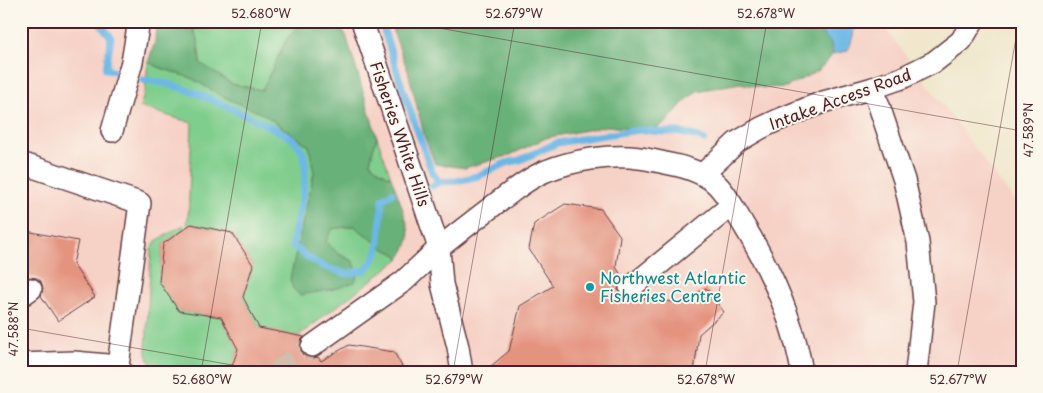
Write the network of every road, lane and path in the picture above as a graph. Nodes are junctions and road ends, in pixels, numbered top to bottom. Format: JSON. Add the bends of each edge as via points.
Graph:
{"nodes":[{"id":1,"x":139,"y":21,"type":"edge"},
{"id":2,"x":362,"y":21,"type":"edge"},
{"id":3,"x":973,"y":21,"type":"edge"},
{"id":4,"x":873,"y":88,"type":"junction"},
{"id":5,"x":112,"y":131,"type":"dead end"},
{"id":6,"x":21,"y":163,"type":"edge"},
{"id":7,"x":703,"y":174,"type":"junction"},
{"id":8,"x":732,"y":204,"type":"junction"},
{"id":9,"x":439,"y":248,"type":"junction"},
{"id":10,"x":630,"y":288,"type":"dead end"},
{"id":11,"x":312,"y":346,"type":"tunnel mouth"},
{"id":12,"x":21,"y":364,"type":"edge"},
{"id":13,"x":461,"y":366,"type":"dead end"},
{"id":14,"x":120,"y":369,"type":"edge"},
{"id":15,"x":802,"y":372,"type":"edge"},
{"id":16,"x":916,"y":372,"type":"edge"}],
"edges":[{"from":1,"to":5,"type":"lane","via":[[132,62]]},
{"from":2,"to":9,"type":"lane","name":"Fisheries White Hills"},
{"from":3,"to":4,"type":"lane","name":"Intake Access Road","via":[[961,41],[934,62]]},
{"from":4,"to":7,"type":"lane","name":"Intake Access Road","via":[[823,102],[762,128],[737,142]]},
{"from":4,"to":16,"type":"lane","via":[[904,180],[918,242],[924,302]]},
{"from":6,"to":14,"type":"lane","via":[[140,203]]},
{"from":7,"to":8,"type":"lane","via":[[716,183]]},
{"from":7,"to":9,"type":"lane","via":[[637,157],[604,157],[573,162],[545,171],[524,183]]},
{"from":8,"to":10,"type":"lane"},
{"from":8,"to":15,"type":"lane","via":[[769,272],[791,323]]},
{"from":9,"to":11,"type":"lane","via":[[404,281]]},
{"from":9,"to":13,"type":"lane","name":"Fisheries White Hills","via":[[442,284]]},
{"from":12,"to":14,"type":"lane","via":[[74,362]]}]}
